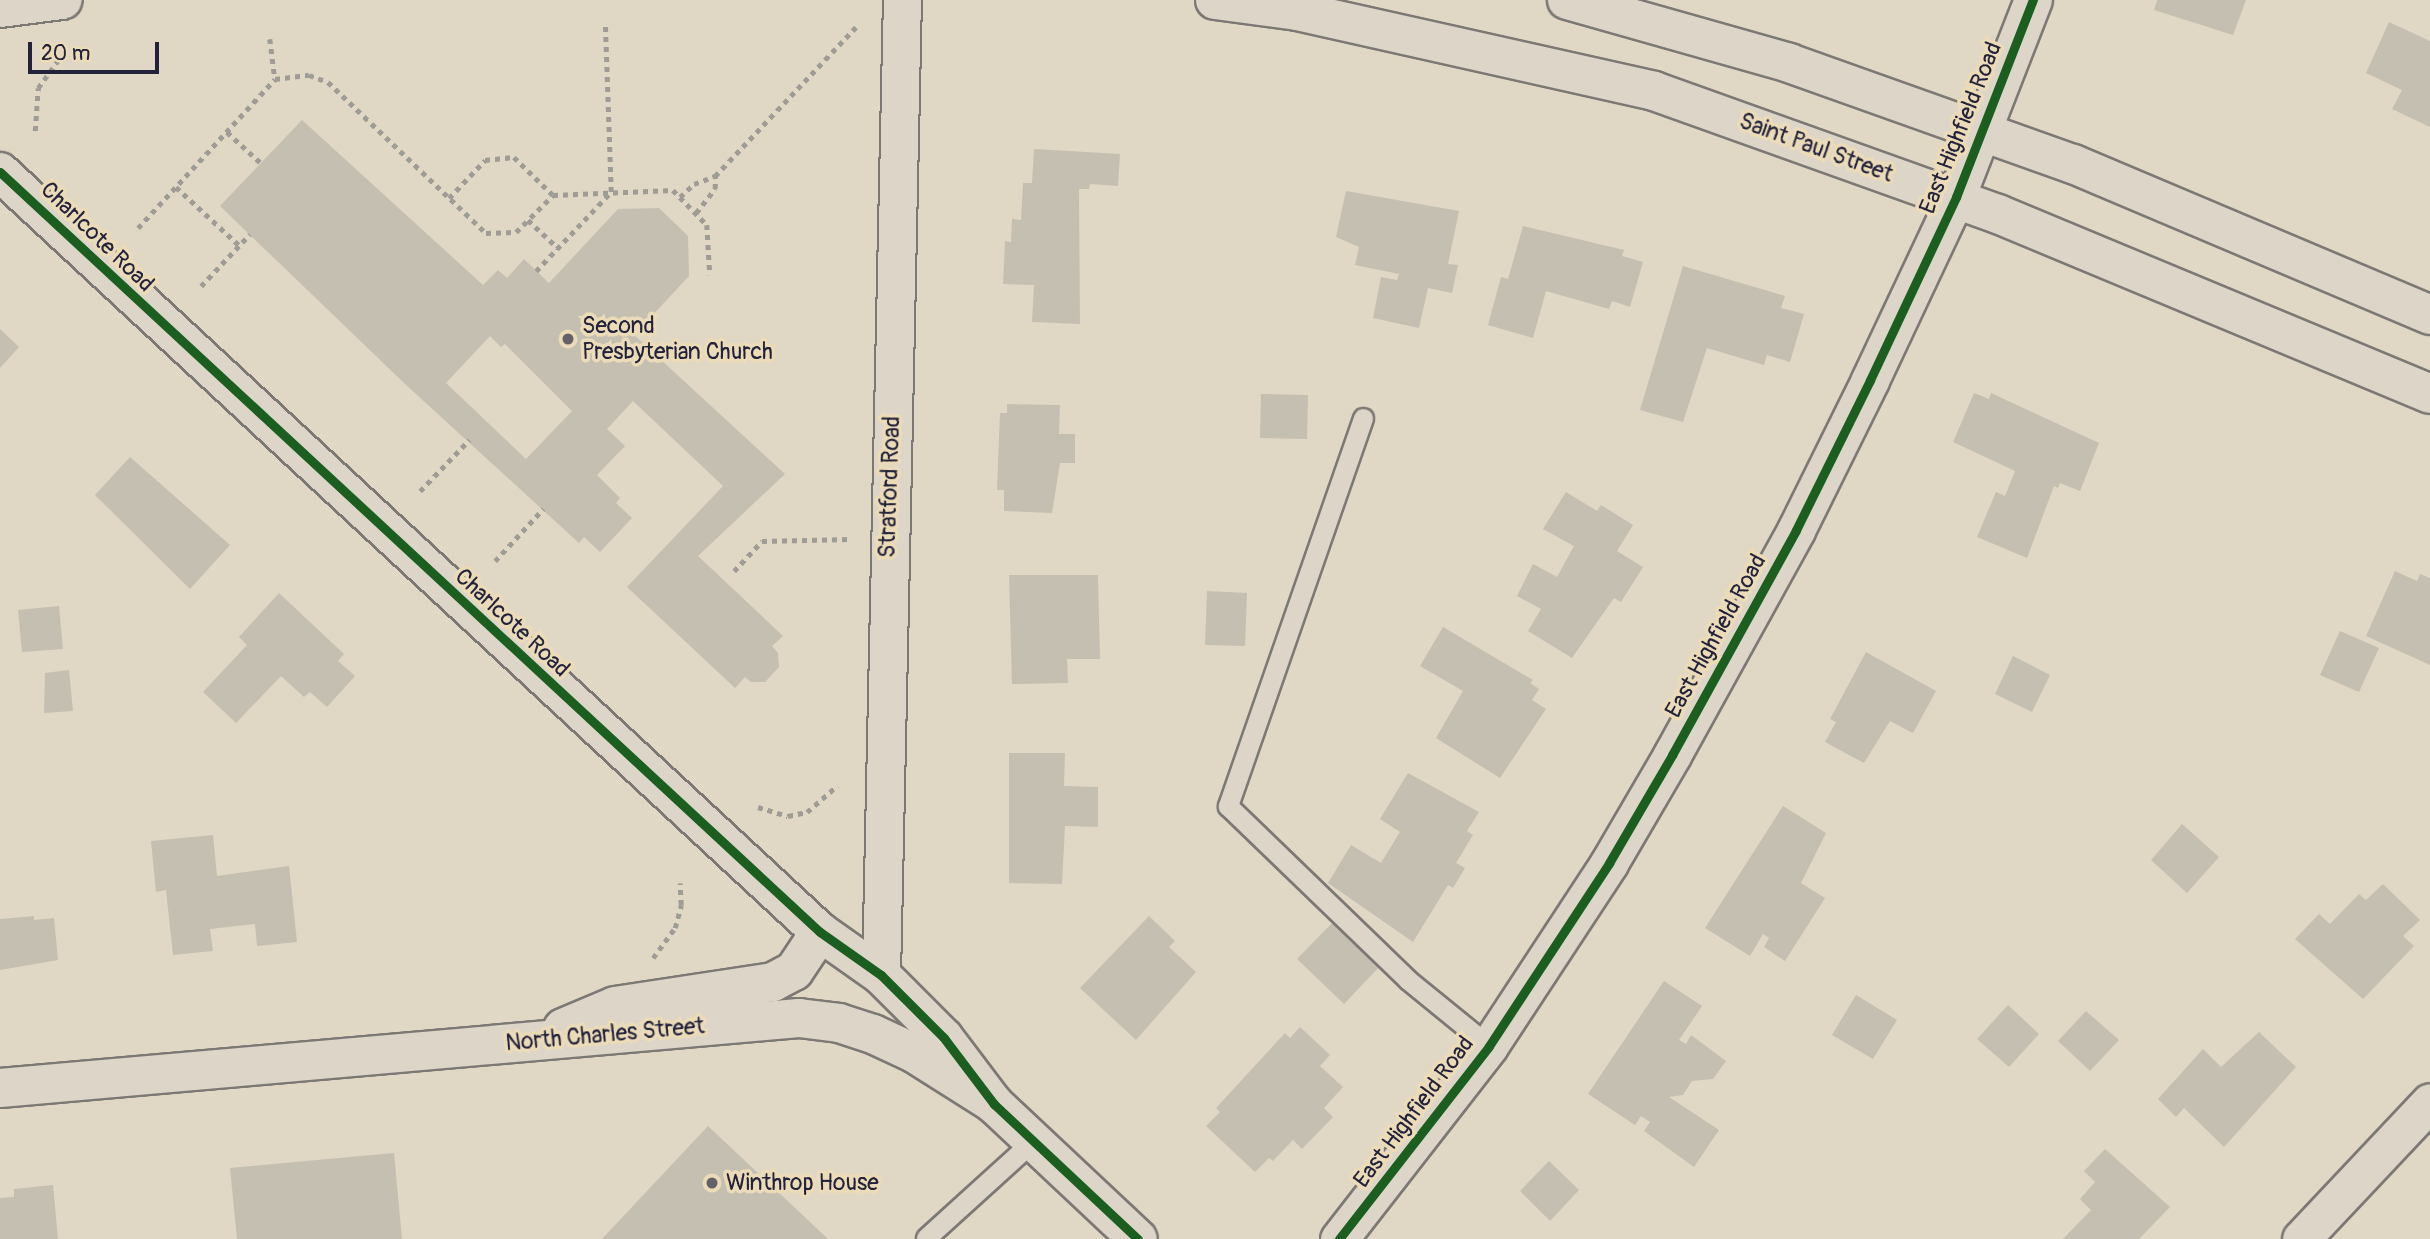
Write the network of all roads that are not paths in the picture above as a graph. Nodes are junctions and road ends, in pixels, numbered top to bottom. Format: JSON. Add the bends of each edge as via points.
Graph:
{"nodes":[{"id":1,"x":62,"y":0,"type":"edge"},
{"id":2,"x":902,"y":0,"type":"edge"},
{"id":3,"x":1215,"y":0,"type":"edge"},
{"id":4,"x":1567,"y":0,"type":"edge"},
{"id":5,"x":2033,"y":0,"type":"edge"},
{"id":6,"x":0,"y":8,"type":"edge"},
{"id":7,"x":1983,"y":132,"type":"junction"},
{"id":8,"x":0,"y":172,"type":"edge"},
{"id":9,"x":1956,"y":197,"type":"junction"},
{"id":10,"x":2430,"y":315,"type":"edge"},
{"id":11,"x":2430,"y":394,"type":"edge"},
{"id":12,"x":1363,"y":418,"type":"dead end"},
{"id":13,"x":820,"y":932,"type":"junction"},
{"id":14,"x":881,"y":975,"type":"junction"},
{"id":15,"x":529,"y":1043,"type":"junction"},
{"id":16,"x":1489,"y":1046,"type":"junction"},
{"id":17,"x":0,"y":1088,"type":"edge"},
{"id":18,"x":2430,"y":1102,"type":"edge"},
{"id":19,"x":994,"y":1104,"type":"junction"},
{"id":20,"x":1033,"y":1140,"type":"junction"},
{"id":21,"x":926,"y":1238,"type":"edge"},
{"id":22,"x":1138,"y":1239,"type":"edge"},
{"id":23,"x":1339,"y":1239,"type":"edge"},
{"id":24,"x":2301,"y":1239,"type":"edge"}],
"edges":[{"from":1,"to":6,"type":"main road"},
{"from":2,"to":14,"type":"street","name":"Stratford Road"},
{"from":3,"to":9,"type":"main road","name":"Saint Paul Street","via":[[1297,11],[1654,91]]},
{"from":4,"to":7,"type":"main road","via":[[1789,63]]},
{"from":5,"to":7,"type":"street","name":"East Highfield Road"},
{"from":7,"to":9,"type":"street","name":"East Highfield Road"},
{"from":7,"to":10,"type":"main road","via":[[2073,164]]},
{"from":8,"to":13,"type":"main road","name":"Charlcote Road"},
{"from":9,"to":11,"type":"main road","name":"Saint Paul Street"},
{"from":9,"to":16,"type":"street","name":"East Highfield Road","via":[[1796,530],[1733,645],[1609,863]]},
{"from":12,"to":16,"type":"lane","via":[[1228,806],[1408,980]]},
{"from":13,"to":14,"type":"main road","name":"Charlcote Road"},
{"from":13,"to":15,"type":"main road","via":[[794,971],[773,982],[615,1006]]},
{"from":14,"to":19,"type":"main road","name":"Charlcote Road","via":[[944,1038]]},
{"from":15,"to":17,"type":"main road","name":"North Charles Street"},
{"from":15,"to":19,"type":"main road","name":"North Charles Street","via":[[799,1018],[873,1034],[914,1053]]},
{"from":16,"to":23,"type":"street","name":"East Highfield Road"},
{"from":18,"to":24,"type":"street"},
{"from":19,"to":20,"type":"main road","name":"North Charles Street"},
{"from":20,"to":21,"type":"lane"},
{"from":20,"to":22,"type":"main road","name":"North Charles Street"}]}
